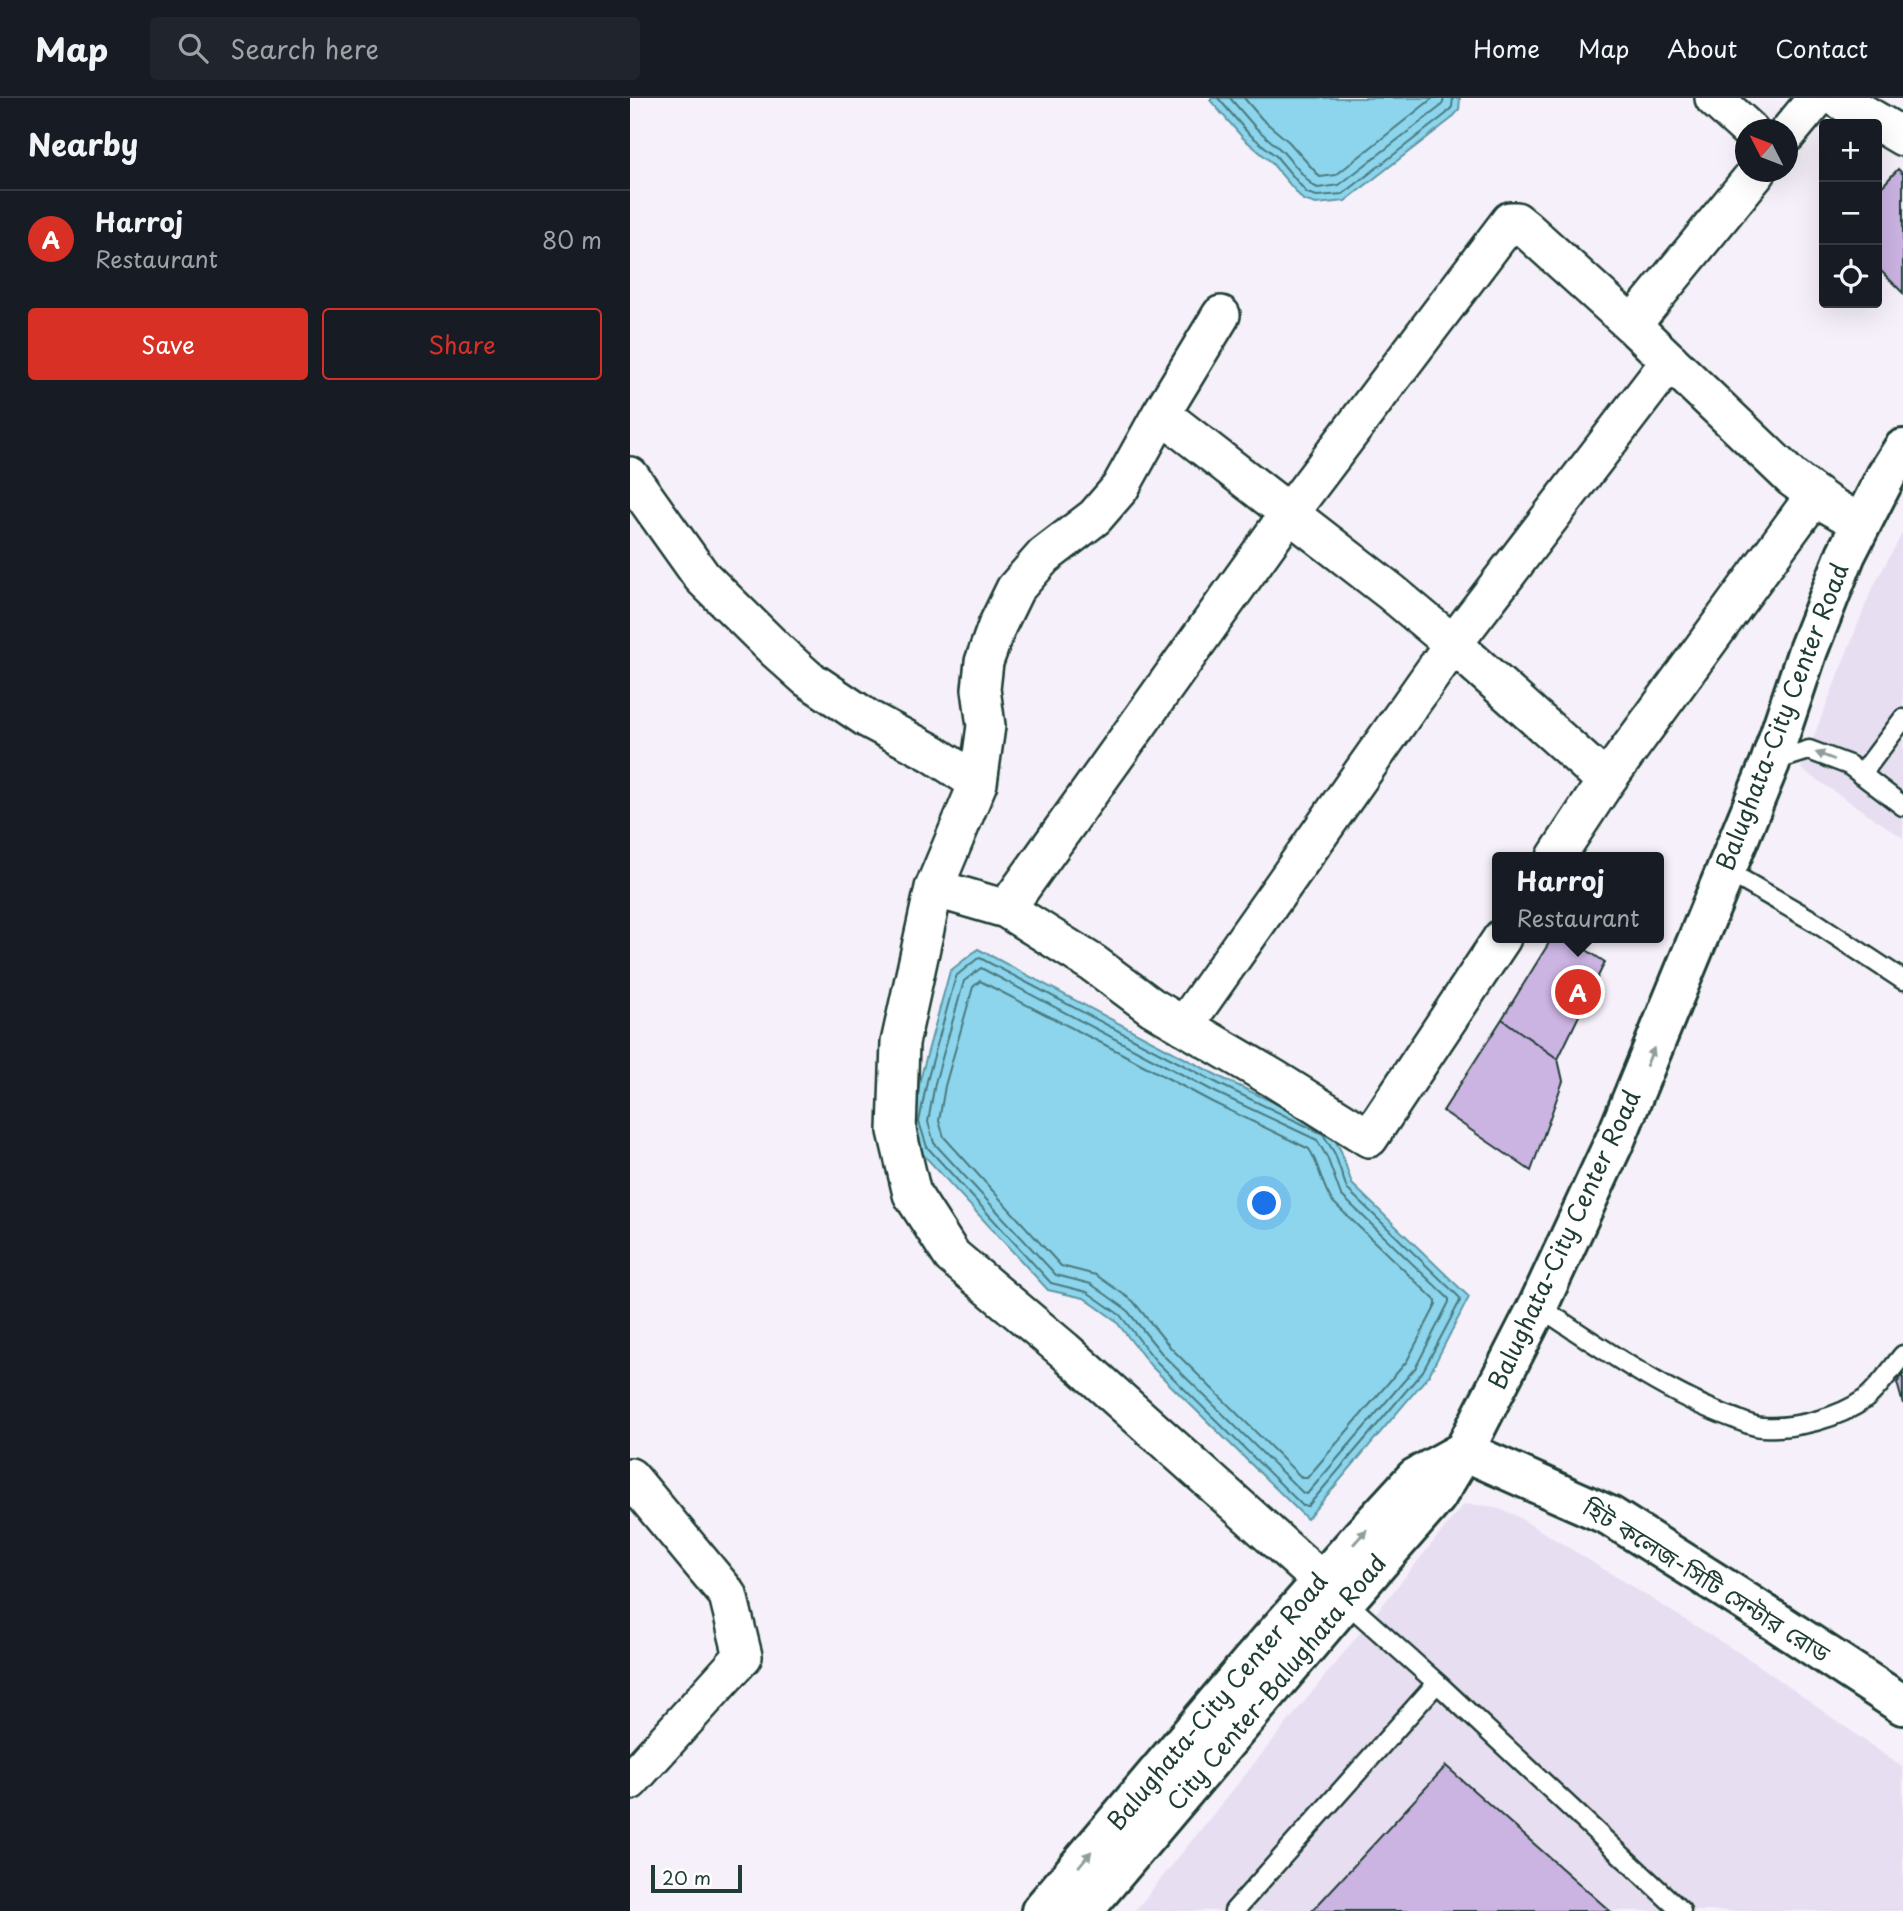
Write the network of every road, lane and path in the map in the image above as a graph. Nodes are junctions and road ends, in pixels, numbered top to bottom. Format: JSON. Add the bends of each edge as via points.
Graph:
{"nodes":[{"id":1,"x":1714,"y":98,"type":"edge"},
{"id":2,"x":1817,"y":98,"type":"edge"},
{"id":3,"x":1837,"y":98,"type":"edge"},
{"id":4,"x":1737,"y":119,"type":"edge"},
{"id":5,"x":1798,"y":121,"type":"edge"},
{"id":6,"x":1903,"y":137,"type":"edge"},
{"id":7,"x":1749,"y":182,"type":"edge"},
{"id":8,"x":1221,"y":315,"type":"dead end"},
{"id":9,"x":1632,"y":325,"type":"junction"},
{"id":10,"x":1670,"y":361,"type":"junction"},
{"id":11,"x":1161,"y":414,"type":"junction"},
{"id":12,"x":1903,"y":449,"type":"edge"},
{"id":13,"x":630,"y":476,"type":"edge"},
{"id":14,"x":1815,"y":495,"type":"junction"},
{"id":15,"x":1290,"y":512,"type":"junction"},
{"id":16,"x":1855,"y":520,"type":"dead end"},
{"id":17,"x":1454,"y":644,"type":"junction"},
{"id":18,"x":1903,"y":719,"type":"edge"},
{"id":19,"x":1770,"y":763,"type":"junction"},
{"id":20,"x":1861,"y":775,"type":"junction"},
{"id":21,"x":1606,"y":781,"type":"junction"},
{"id":22,"x":978,"y":783,"type":"junction"},
{"id":23,"x":1903,"y":806,"type":"edge"},
{"id":24,"x":1559,"y":852,"type":"edge"},
{"id":25,"x":1725,"y":870,"type":"junction"},
{"id":26,"x":934,"y":888,"type":"junction"},
{"id":27,"x":1006,"y":909,"type":"junction"},
{"id":28,"x":1499,"y":943,"type":"edge"},
{"id":29,"x":1903,"y":979,"type":"edge"},
{"id":30,"x":1184,"y":1026,"type":"junction"},
{"id":31,"x":1538,"y":1307,"type":"junction"},
{"id":32,"x":1903,"y":1354,"type":"edge"},
{"id":33,"x":1464,"y":1451,"type":"junction"},
{"id":34,"x":630,"y":1477,"type":"edge"},
{"id":35,"x":1333,"y":1592,"type":"junction"},
{"id":36,"x":1437,"y":1683,"type":"junction"},
{"id":37,"x":1903,"y":1705,"type":"edge"},
{"id":38,"x":630,"y":1781,"type":"edge"},
{"id":39,"x":1041,"y":1911,"type":"edge"},
{"id":40,"x":1083,"y":1911,"type":"edge"},
{"id":41,"x":1234,"y":1911,"type":"edge"},
{"id":42,"x":1681,"y":1911,"type":"edge"}],
"edges":[{"from":1,"to":4,"type":"street"},
{"from":2,"to":5,"type":"street"},
{"from":3,"to":6,"type":"street"},
{"from":7,"to":9,"type":"street"},
{"from":8,"to":11,"type":"street"},
{"from":9,"to":10,"type":"street"},
{"from":9,"to":15,"type":"street","via":[[1526,229],[1510,221]]},
{"from":10,"to":14,"type":"street"},
{"from":10,"to":17,"type":"street"},
{"from":11,"to":15,"type":"street"},
{"from":11,"to":22,"type":"street","via":[[1120,488],[1095,517],[1044,556],[1015,589],[984,662],[981,689],[986,726]]},
{"from":12,"to":19,"type":"main road","name":"Balughata-City Center Road","via":[[1846,554]]},
{"from":13,"to":22,"type":"street","via":[[702,577],[807,678]]},
{"from":14,"to":16,"type":"street"},
{"from":14,"to":21,"type":"street"},
{"from":15,"to":17,"type":"street"},
{"from":15,"to":27,"type":"street"},
{"from":17,"to":21,"type":"street"},
{"from":17,"to":30,"type":"street"},
{"from":18,"to":20,"type":"lane"},
{"from":20,"to":19,"type":"lane","one_way":true,"via":[[1849,765],[1808,750]]},
{"from":19,"to":25,"type":"main road","name":"Balughata-City Center Road"},
{"from":20,"to":23,"type":"lane"},
{"from":21,"to":24,"type":"street"},
{"from":22,"to":26,"type":"street"},
{"from":25,"to":29,"type":"lane"},
{"from":31,"to":25,"type":"main road","name":"Balughata-City Center Road","one_way":true,"via":[[1616,1138]]},
{"from":26,"to":27,"type":"street"},
{"from":26,"to":35,"type":"street","via":[[900,1043],[897,1131],[912,1194],[951,1256]]},
{"from":27,"to":30,"type":"street"},
{"from":28,"to":30,"type":"street","via":[[1368,1138]]},
{"from":31,"to":32,"type":"lane","via":[[1685,1397],[1761,1428],[1838,1415],[1867,1398]]},
{"from":31,"to":33,"type":"main road","name":"Balughata-City Center Road"},
{"from":33,"to":35,"type":"main road","name":"City Center-Balughata Road","via":[[1436,1497]]},
{"from":33,"to":37,"type":"main road","name":"হিট কলেজ-সিটি সেন্টার রোড","via":[[1610,1516]]},
{"from":34,"to":38,"type":"street","via":[[727,1595],[743,1656]]},
{"from":35,"to":36,"type":"lane"},
{"from":39,"to":35,"type":"main road","name":"Balughata-City Center Road","one_way":true,"via":[[1251,1662]]},
{"from":35,"to":40,"type":"main road","name":"City Center-Balughata Road"},
{"from":36,"to":41,"type":"lane"},
{"from":36,"to":42,"type":"lane"}]}
